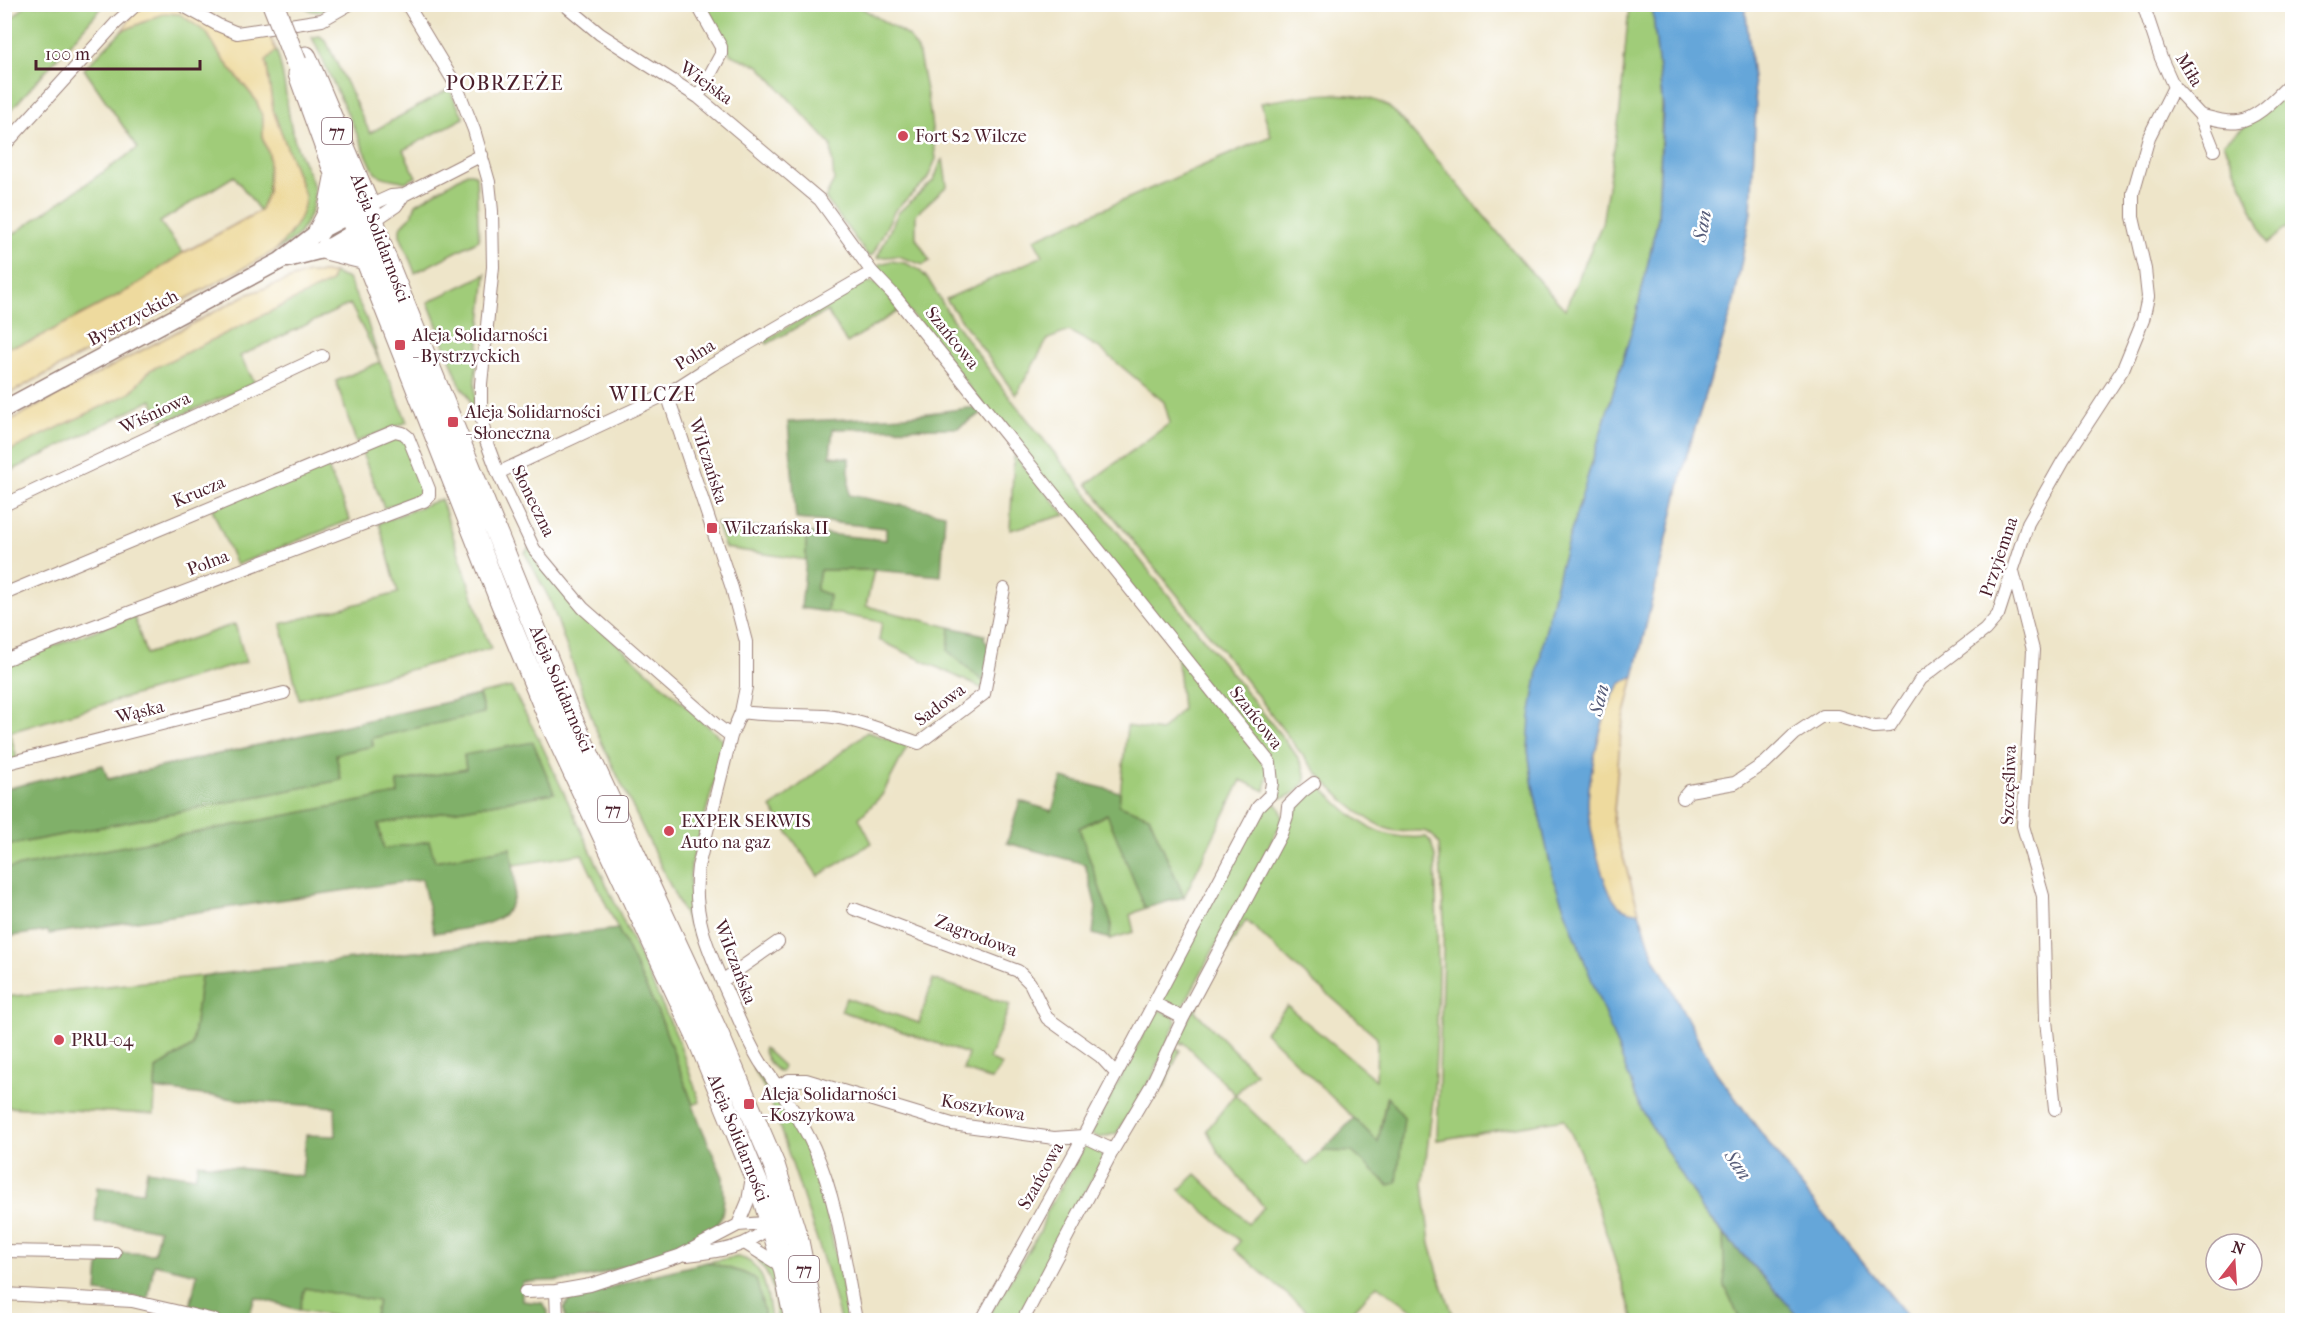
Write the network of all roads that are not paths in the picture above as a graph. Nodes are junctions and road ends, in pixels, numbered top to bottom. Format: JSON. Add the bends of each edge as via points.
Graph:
{"nodes":[{"id":1,"x":137,"y":4,"type":"edge"},
{"id":2,"x":180,"y":4,"type":"edge"},
{"id":3,"x":273,"y":4,"type":"edge"},
{"id":4,"x":285,"y":4,"type":"edge"},
{"id":5,"x":350,"y":4,"type":"edge"},
{"id":6,"x":407,"y":4,"type":"edge"},
{"id":7,"x":564,"y":4,"type":"edge"},
{"id":8,"x":697,"y":4,"type":"edge"},
{"id":9,"x":2144,"y":5,"type":"edge"},
{"id":10,"x":301,"y":59,"type":"junction"},
{"id":11,"x":2292,"y":82,"type":"edge"},
{"id":12,"x":2174,"y":87,"type":"junction"},
{"id":13,"x":698,"y":97,"type":"junction"},
{"id":14,"x":2200,"y":115,"type":"junction"},
{"id":15,"x":4,"y":146,"type":"edge"},
{"id":16,"x":2214,"y":150,"type":"dead end"},
{"id":17,"x":482,"y":155,"type":"junction"},
{"id":18,"x":335,"y":178,"type":"junction"},
{"id":19,"x":820,"y":200,"type":"joint"},
{"id":20,"x":362,"y":218,"type":"junction"},
{"id":21,"x":322,"y":240,"type":"junction"},
{"id":22,"x":366,"y":259,"type":"junction"},
{"id":23,"x":872,"y":272,"type":"junction"},
{"id":24,"x":322,"y":356,"type":"dead end"},
{"id":25,"x":667,"y":394,"type":"junction"},
{"id":26,"x":4,"y":409,"type":"edge"},
{"id":27,"x":498,"y":473,"type":"junction"},
{"id":28,"x":424,"y":501,"type":"joint"},
{"id":29,"x":4,"y":505,"type":"edge"},
{"id":30,"x":2013,"y":570,"type":"junction"},
{"id":31,"x":1004,"y":589,"type":"dead end"},
{"id":32,"x":4,"y":594,"type":"edge"},
{"id":33,"x":4,"y":660,"type":"edge"},
{"id":34,"x":284,"y":693,"type":"dead end"},
{"id":35,"x":741,"y":712,"type":"junction"},
{"id":36,"x":731,"y":736,"type":"junction"},
{"id":37,"x":4,"y":764,"type":"edge"},
{"id":38,"x":1314,"y":783,"type":"dead end"},
{"id":39,"x":1270,"y":795,"type":"junction"},
{"id":40,"x":1683,"y":798,"type":"dead end"},
{"id":41,"x":1288,"y":806,"type":"junction"},
{"id":42,"x":854,"y":909,"type":"dead end"},
{"id":43,"x":778,"y":942,"type":"dead end"},
{"id":44,"x":722,"y":981,"type":"junction"},
{"id":45,"x":1154,"y":1003,"type":"junction"},
{"id":46,"x":1183,"y":1018,"type":"junction"},
{"id":47,"x":1117,"y":1072,"type":"junction"},
{"id":48,"x":778,"y":1086,"type":"junction"},
{"id":49,"x":2055,"y":1109,"type":"dead end"},
{"id":50,"x":1083,"y":1136,"type":"junction"},
{"id":51,"x":1113,"y":1150,"type":"junction"},
{"id":52,"x":752,"y":1173,"type":"junction"},
{"id":53,"x":782,"y":1221,"type":"junction"},
{"id":54,"x":738,"y":1225,"type":"junction"},
{"id":55,"x":746,"y":1244,"type":"junction"},
{"id":56,"x":4,"y":1251,"type":"edge"},
{"id":57,"x":114,"y":1253,"type":"dead end"},
{"id":58,"x":680,"y":1256,"type":"junction"},
{"id":59,"x":784,"y":1268,"type":"junction"},
{"id":60,"x":555,"y":1291,"type":"junction"},
{"id":61,"x":525,"y":1292,"type":"dead end"},
{"id":62,"x":4,"y":1294,"type":"edge"},
{"id":63,"x":214,"y":1320,"type":"edge"},
{"id":64,"x":557,"y":1320,"type":"edge"},
{"id":65,"x":795,"y":1320,"type":"edge"},
{"id":66,"x":814,"y":1320,"type":"edge"},
{"id":67,"x":856,"y":1320,"type":"edge"},
{"id":68,"x":982,"y":1320,"type":"edge"},
{"id":69,"x":1023,"y":1320,"type":"edge"}],
"edges":[{"from":1,"to":15,"type":"street"},
{"from":2,"to":5,"type":"street","via":[[237,33],[322,20]]},
{"from":3,"to":10,"type":"highway","number":"77","bridge":true},
{"from":4,"to":10,"type":"highway","number":"77"},
{"from":6,"to":17,"type":"street","name":"Słoneczna","via":[[457,87]]},
{"from":7,"to":13,"type":"street","name":"Wiejska","via":[[600,34]]},
{"from":8,"to":13,"type":"street","via":[[721,47]]},
{"from":9,"to":12,"type":"street","name":"Miła"},
{"from":10,"to":18,"type":"highway","name":"Aleja Solidarności","number":"77"},
{"from":10,"to":20,"type":"highway","name":"Aleja Solidarności","number":"77"},
{"from":11,"to":14,"type":"street","via":[[2254,114],[2239,121]]},
{"from":12,"to":14,"type":"street","name":"Miła"},
{"from":12,"to":30,"type":"street","name":"Przyjemna","via":[[2149,137],[2133,193],[2133,217],[2148,297],[2143,320],[2123,369],[2028,523]]},
{"from":13,"to":19,"type":"street","name":"Wiejska"},
{"from":14,"to":16,"type":"street","name":"Miła"},
{"from":17,"to":20,"type":"street","via":[[404,195],[396,206]]},
{"from":17,"to":27,"type":"street","name":"Słoneczna","via":[[489,182],[494,240],[481,384],[482,415],[486,441]]},
{"from":18,"to":20,"type":"highway","name":"Aleja Solidarności","number":"77"},
{"from":18,"to":21,"type":"highway"},
{"from":19,"to":23,"type":"street","name":"Szańcowa"},
{"from":20,"to":21,"type":"street","name":"Bystrzyckich"},
{"from":20,"to":22,"type":"highway","name":"Aleja Solidarności","number":"77"},
{"from":20,"to":53,"type":"highway","name":"Aleja Solidarności","number":"77","via":[[570,715],[727,1054],[774,1165]]},
{"from":21,"to":22,"type":"highway"},
{"from":21,"to":26,"type":"street","name":"Bystrzyckich"},
{"from":22,"to":52,"type":"highway","name":"Aleja Solidarności","number":"77","via":[[554,728],[699,1041]]},
{"from":23,"to":25,"type":"street","name":"Polna"},
{"from":23,"to":39,"type":"street","name":"Szańcowa","via":[[1270,763]]},
{"from":24,"to":29,"type":"street","name":"Wiśniowa"},
{"from":25,"to":27,"type":"street","name":"Polna"},
{"from":25,"to":35,"type":"street","name":"WiIczańska","via":[[741,620],[747,663]]},
{"from":27,"to":36,"type":"street","name":"Słoneczna","via":[[534,549],[584,608]]},
{"from":28,"to":32,"type":"street","name":"Krucza","via":[[429,489],[408,437],[395,431]]},
{"from":28,"to":33,"type":"street","name":"Polna"},
{"from":30,"to":40,"type":"street","name":"Przyjemna","via":[[1998,615],[1921,679],[1890,726],[1874,727],[1838,716],[1822,716],[1735,783],[1689,792]]},
{"from":30,"to":49,"type":"street","name":"Szczęśliwa","via":[[2033,650],[2023,826],[2043,896],[2046,1020]]},
{"from":31,"to":35,"type":"street","name":"Sadowa","via":[[984,694],[919,743],[826,716]]},
{"from":34,"to":37,"type":"street","name":"Wąska"},
{"from":35,"to":36,"type":"street","name":"WiIczańska"},
{"from":36,"to":44,"type":"street","name":"WiIczańska","via":[[695,886],[701,928]]},
{"from":38,"to":41,"type":"street"},
{"from":39,"to":41,"type":"street"},
{"from":39,"to":45,"type":"street","name":"Szańcowa","via":[[1258,807]]},
{"from":41,"to":46,"type":"street","via":[[1281,834]]},
{"from":42,"to":47,"type":"street","name":"Zagrodowa","via":[[1018,971],[1030,983],[1047,1018]]},
{"from":43,"to":44,"type":"street"},
{"from":44,"to":48,"type":"street","name":"WiIczańska","via":[[747,1040]]},
{"from":45,"to":46,"type":"street"},
{"from":45,"to":47,"type":"street","name":"Szańcowa"},
{"from":46,"to":51,"type":"street","via":[[1151,1086]]},
{"from":47,"to":50,"type":"street","name":"Szańcowa"},
{"from":48,"to":50,"type":"street","name":"Koszykowa","via":[[789,1080],[806,1080],[952,1124],[1054,1138]]},
{"from":48,"to":67,"type":"street","name":"WiIczańska","via":[[804,1128],[824,1173]]},
{"from":50,"to":51,"type":"street","name":"Koszykowa"},
{"from":50,"to":68,"type":"street","name":"Szańcowa"},
{"from":51,"to":69,"type":"street"},
{"from":52,"to":53,"type":"highway","name":"Aleja Solidarności","number":"77","via":[[763,1197]]},
{"from":52,"to":54,"type":"street","via":[[748,1201]]},
{"from":53,"to":54,"type":"street"},
{"from":53,"to":55,"type":"street"},
{"from":53,"to":59,"type":"highway","name":"Aleja Solidarności","number":"77"},
{"from":53,"to":66,"type":"highway","name":"Aleja Solidarności","number":"77"},
{"from":54,"to":58,"type":"street"},
{"from":55,"to":58,"type":"street"},
{"from":55,"to":59,"type":"street"},
{"from":56,"to":57,"type":"street"},
{"from":58,"to":60,"type":"street","via":[[590,1285]]},
{"from":59,"to":65,"type":"highway","name":"Aleja Solidarności","number":"77"},
{"from":60,"to":61,"type":"street"},
{"from":60,"to":64,"type":"street"},
{"from":62,"to":63,"type":"street","via":[[132,1301]]}]}
